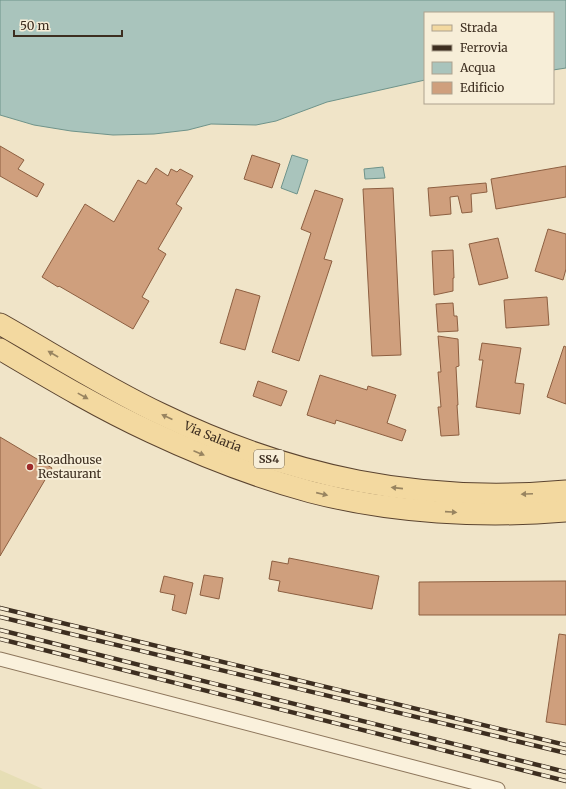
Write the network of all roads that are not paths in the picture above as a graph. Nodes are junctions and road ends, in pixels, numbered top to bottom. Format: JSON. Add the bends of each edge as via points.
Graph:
{"nodes":[{"id":1,"x":0,"y":324,"type":"edge"},
{"id":2,"x":0,"y":349,"type":"edge"},
{"id":3,"x":566,"y":491,"type":"edge"},
{"id":4,"x":566,"y":511,"type":"edge"},
{"id":5,"x":0,"y":659,"type":"edge"},
{"id":6,"x":498,"y":789,"type":"edge"}],
"edges":[{"from":3,"to":1,"type":"main road","name":"Via Salaria","number":"SS4","one_way":true,"via":[[474,494],[390,487],[280,462],[216,439],[160,414]]},
{"from":2,"to":4,"type":"main road","name":"Via Salaria","number":"SS4","one_way":true,"via":[[149,431],[230,466],[288,485],[337,497],[416,509],[485,514]]},
{"from":5,"to":6,"type":"street"}]}
